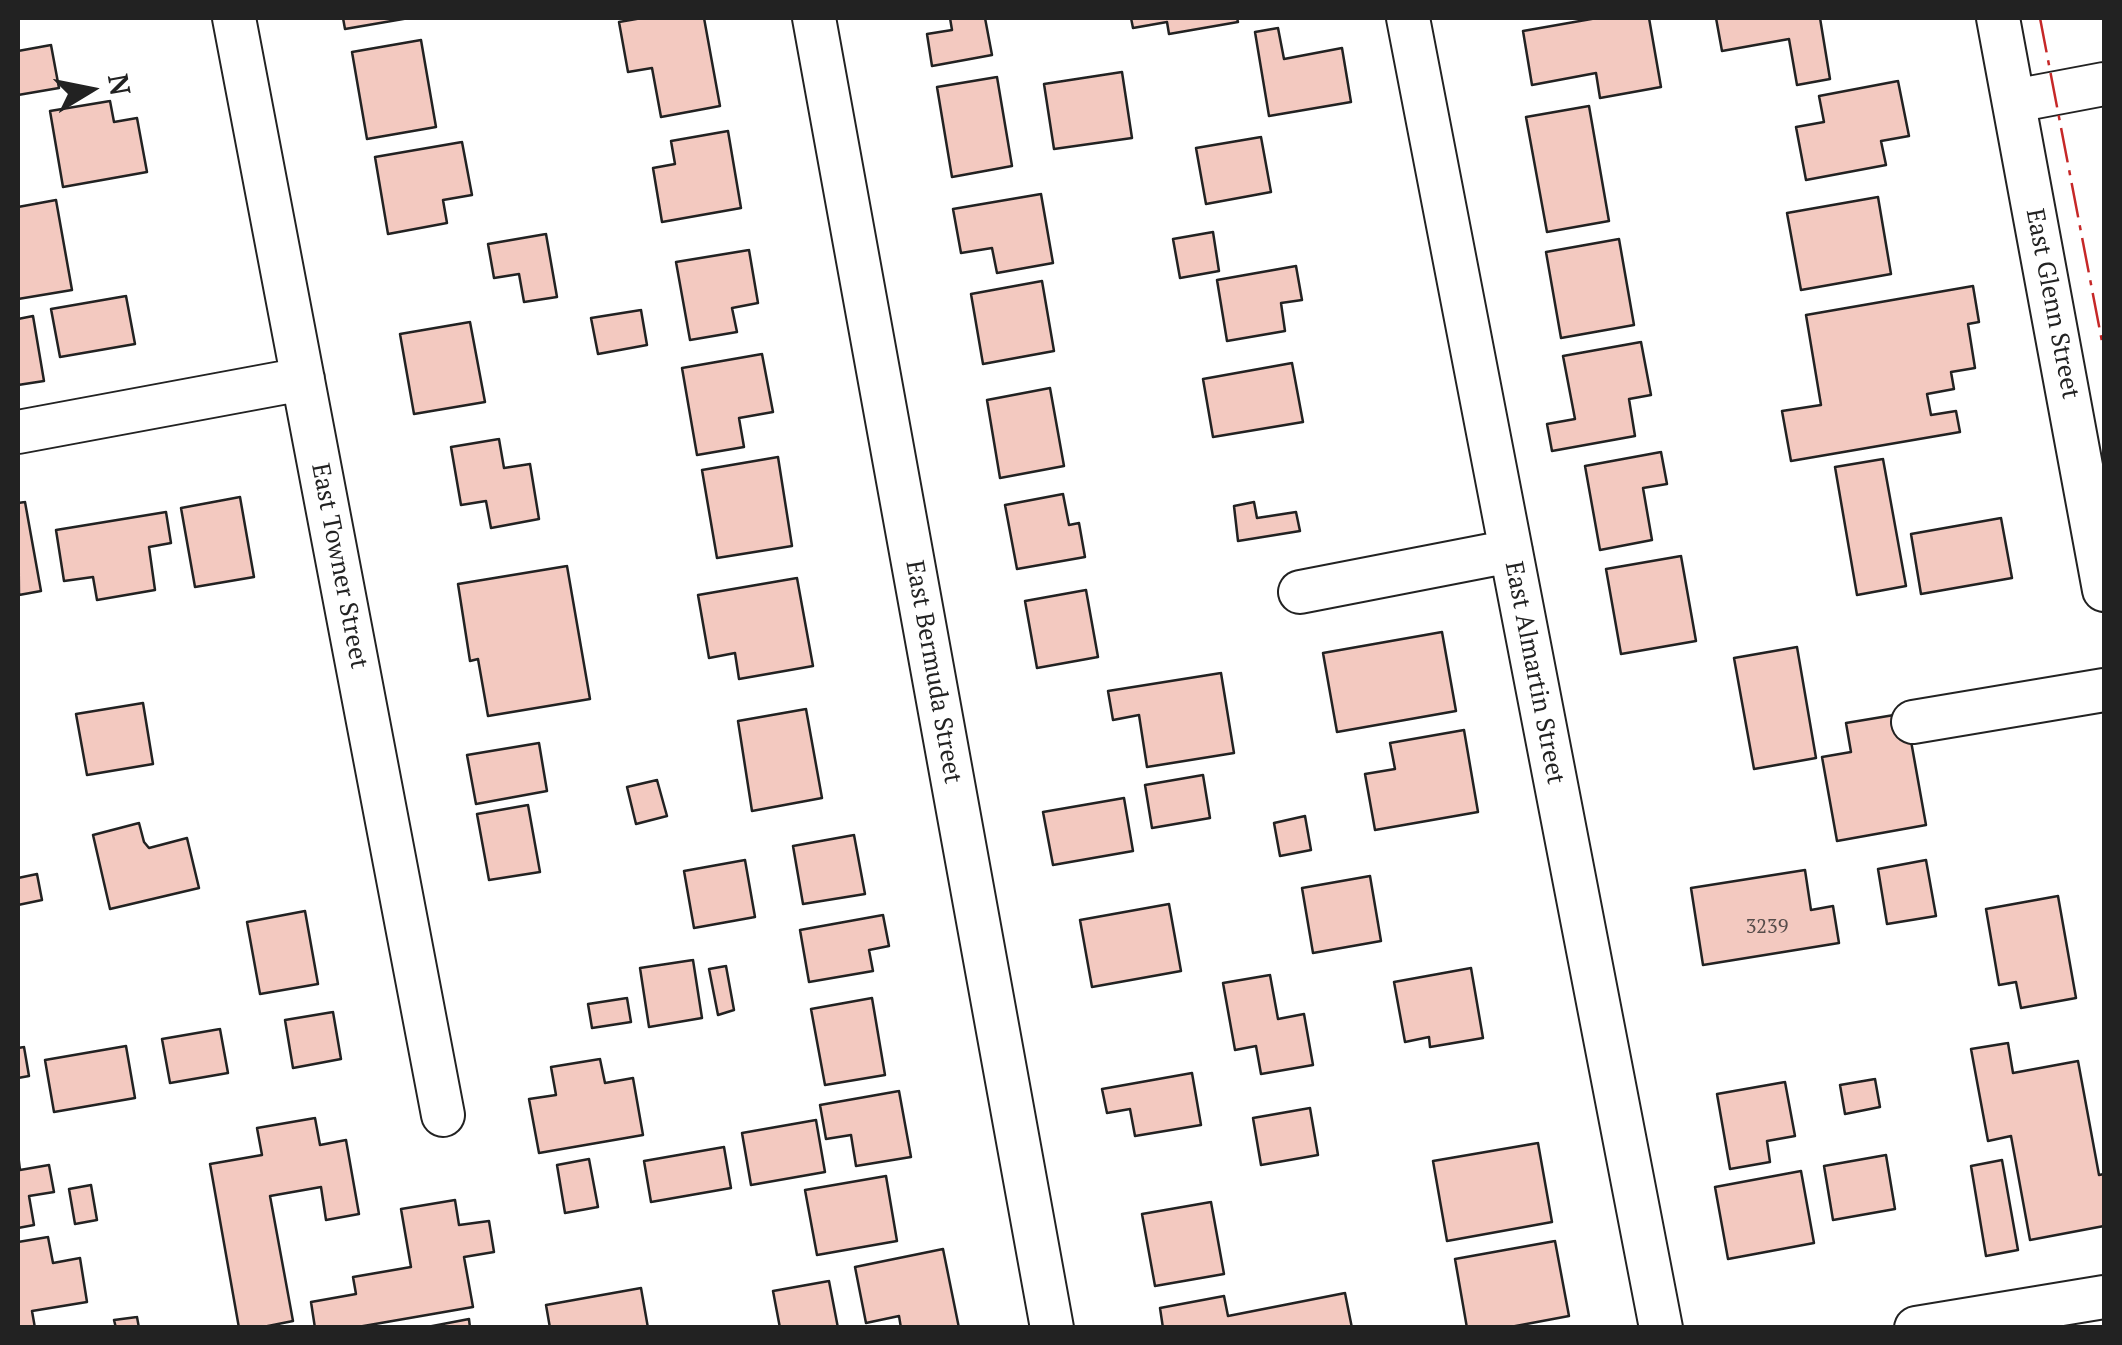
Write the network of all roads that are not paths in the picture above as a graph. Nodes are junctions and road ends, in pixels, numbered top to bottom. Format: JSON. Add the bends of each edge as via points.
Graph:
{"nodes":[{"id":1,"x":234,"y":18,"type":"edge"},
{"id":2,"x":814,"y":18,"type":"edge"},
{"id":3,"x":1408,"y":18,"type":"edge"},
{"id":4,"x":1998,"y":18,"type":"edge"},
{"id":5,"x":2104,"y":84,"type":"edge"},
{"id":6,"x":2014,"y":101,"type":"junction"},
{"id":7,"x":303,"y":378,"type":"junction"},
{"id":8,"x":18,"y":432,"type":"edge"},
{"id":9,"x":2091,"y":446,"type":"edge"},
{"id":10,"x":1511,"y":551,"type":"junction"},
{"id":11,"x":2104,"y":590,"type":"edge"},
{"id":12,"x":1300,"y":592,"type":"dead end"},
{"id":13,"x":2104,"y":690,"type":"edge"},
{"id":14,"x":1913,"y":722,"type":"dead end"},
{"id":15,"x":443,"y":1115,"type":"dead end"},
{"id":16,"x":2104,"y":1296,"type":"edge"},
{"id":17,"x":1052,"y":1328,"type":"edge"},
{"id":18,"x":1660,"y":1328,"type":"edge"},
{"id":19,"x":1916,"y":1328,"type":"edge"}],
"edges":[{"from":1,"to":7,"type":"street","name":"East Towner Street"},
{"from":2,"to":17,"type":"street","name":"East Bermuda Street"},
{"from":3,"to":10,"type":"street","name":"East Almartin Street"},
{"from":4,"to":6,"type":"street","name":"East Glenn Street"},
{"from":5,"to":6,"type":"street"},
{"from":6,"to":9,"type":"street","name":"East Glenn Street"},
{"from":7,"to":8,"type":"street"},
{"from":7,"to":15,"type":"street","name":"East Towner Street"},
{"from":9,"to":11,"type":"street","name":"East Glenn Street"},
{"from":10,"to":12,"type":"street"},
{"from":10,"to":18,"type":"street","name":"East Almartin Street"},
{"from":13,"to":14,"type":"street"},
{"from":16,"to":19,"type":"street"}]}
